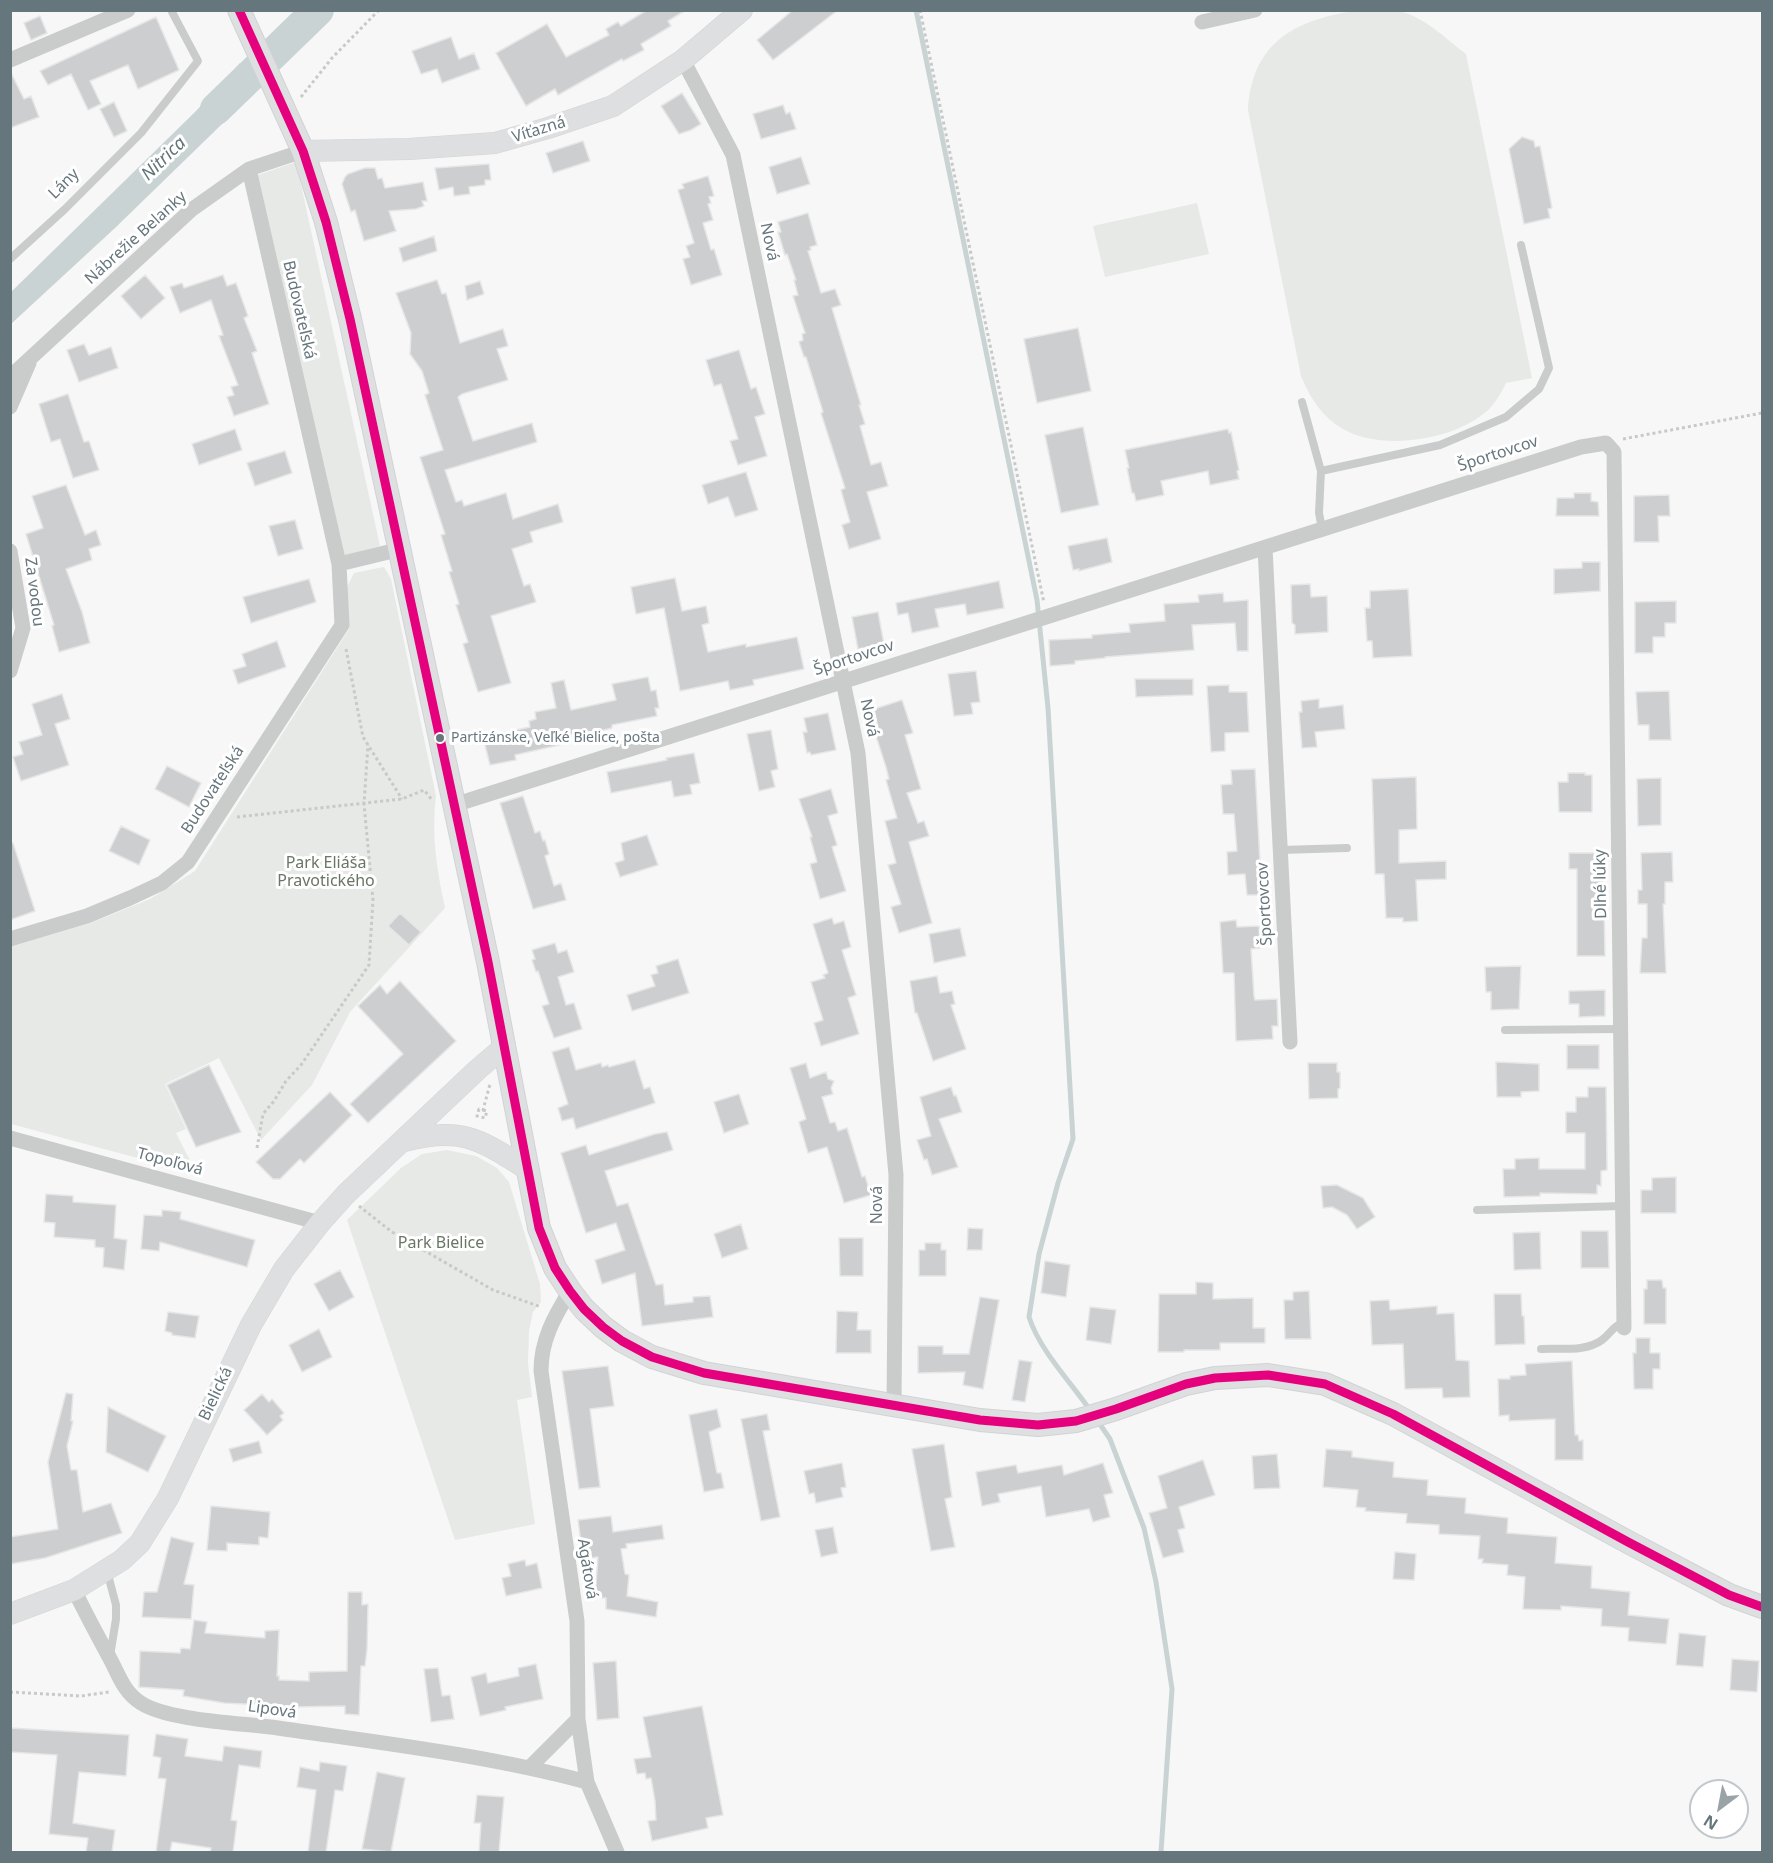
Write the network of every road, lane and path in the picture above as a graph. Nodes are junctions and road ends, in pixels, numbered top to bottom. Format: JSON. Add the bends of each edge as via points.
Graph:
{"nodes":[{"id":1,"x":128,"y":10,"type":"edge"},
{"id":2,"x":171,"y":10,"type":"edge"},
{"id":3,"x":379,"y":10,"type":"edge"},
{"id":4,"x":742,"y":10,"type":"edge"},
{"id":5,"x":920,"y":10,"type":"edge"},
{"id":6,"x":1255,"y":10,"type":"edge"},
{"id":7,"x":242,"y":17,"type":"edge"},
{"id":8,"x":1202,"y":22,"type":"dead end"},
{"id":9,"x":10,"y":60,"type":"edge"},
{"id":10,"x":683,"y":60,"type":"junction"},
{"id":11,"x":285,"y":109,"type":"junction"},
{"id":12,"x":303,"y":151,"type":"junction"},
{"id":13,"x":249,"y":169,"type":"junction"},
{"id":14,"x":1521,"y":245,"type":"dead end"},
{"id":15,"x":10,"y":260,"type":"edge"},
{"id":16,"x":30,"y":361,"type":"junction"},
{"id":17,"x":10,"y":377,"type":"edge"},
{"id":18,"x":1302,"y":402,"type":"dead end"},
{"id":19,"x":10,"y":407,"type":"edge"},
{"id":20,"x":1762,"y":413,"type":"edge"},
{"id":21,"x":1606,"y":443,"type":"junction"},
{"id":22,"x":1321,"y":471,"type":"junction"},
{"id":23,"x":1322,"y":529,"type":"junction"},
{"id":24,"x":1265,"y":548,"type":"junction"},
{"id":25,"x":401,"y":549,"type":"junction"},
{"id":26,"x":10,"y":551,"type":"edge"},
{"id":27,"x":339,"y":564,"type":"junction"},
{"id":28,"x":1041,"y":618,"type":"junction"},
{"id":29,"x":342,"y":626,"type":"junction"},
{"id":30,"x":10,"y":671,"type":"edge"},
{"id":31,"x":843,"y":681,"type":"junction"},
{"id":32,"x":368,"y":745,"type":"junction"},
{"id":33,"x":402,"y":800,"type":"junction"},
{"id":34,"x":364,"y":804,"type":"junction"},
{"id":35,"x":445,"y":804,"type":"junction"},
{"id":36,"x":216,"y":819,"type":"junction"},
{"id":37,"x":1347,"y":848,"type":"dead end"},
{"id":38,"x":1281,"y":850,"type":"junction"},
{"id":39,"x":10,"y":939,"type":"edge"},
{"id":40,"x":1620,"y":1029,"type":"junction"},
{"id":41,"x":1505,"y":1030,"type":"dead end"},
{"id":42,"x":1290,"y":1042,"type":"dead end"},
{"id":43,"x":505,"y":1046,"type":"junction"},
{"id":44,"x":10,"y":1138,"type":"edge"},
{"id":45,"x":403,"y":1141,"type":"junction"},
{"id":46,"x":257,"y":1148,"type":"dead end"},
{"id":47,"x":527,"y":1169,"type":"junction"},
{"id":48,"x":356,"y":1203,"type":"dead end"},
{"id":49,"x":1623,"y":1206,"type":"junction"},
{"id":50,"x":1477,"y":1210,"type":"dead end"},
{"id":51,"x":320,"y":1223,"type":"junction"},
{"id":52,"x":570,"y":1291,"type":"junction"},
{"id":53,"x":542,"y":1307,"type":"dead end"},
{"id":54,"x":1624,"y":1325,"type":"joint"},
{"id":55,"x":1541,"y":1349,"type":"dead end"},
{"id":56,"x":894,"y":1405,"type":"junction"},
{"id":57,"x":107,"y":1571,"type":"junction"},
{"id":58,"x":74,"y":1590,"type":"junction"},
{"id":59,"x":1762,"y":1606,"type":"edge"},
{"id":60,"x":10,"y":1614,"type":"edge"},
{"id":61,"x":110,"y":1658,"type":"junction"},
{"id":62,"x":125,"y":1687,"type":"junction"},
{"id":63,"x":10,"y":1692,"type":"edge"},
{"id":64,"x":578,"y":1719,"type":"junction"},
{"id":65,"x":530,"y":1767,"type":"junction"},
{"id":66,"x":587,"y":1782,"type":"junction"},
{"id":67,"x":617,"y":1852,"type":"edge"}],
"edges":[{"from":1,"to":9,"type":"street"},
{"from":2,"to":15,"type":"lane","name":"Lány","via":[[198,61],[141,133]]},
{"from":3,"to":11,"type":"path"},
{"from":4,"to":10,"type":"main road","name":"Víťazná"},
{"from":5,"to":28,"type":"path"},
{"from":6,"to":8,"type":"street"},
{"from":7,"to":11,"type":"main road"},
{"from":10,"to":12,"type":"main road","name":"Víťazná","via":[[613,106],[495,143]]},
{"from":10,"to":31,"type":"street","name":"Nová","via":[[733,155]]},
{"from":11,"to":12,"type":"main road"},
{"from":12,"to":13,"type":"street","name":"Nábrežie Belanky"},
{"from":12,"to":25,"type":"main road","via":[[348,308]]},
{"from":13,"to":16,"type":"street","name":"Nábrežie Belanky","via":[[191,210]]},
{"from":13,"to":27,"type":"street","name":"Budovateľská"},
{"from":14,"to":22,"type":"lane","via":[[1549,368],[1539,389],[1506,417],[1440,445]]},
{"from":16,"to":17,"type":"street","name":"Nábrežie Belanky"},
{"from":16,"to":19,"type":"street"},
{"from":18,"to":22,"type":"lane"},
{"from":20,"to":21,"type":"path"},
{"from":21,"to":23,"type":"street","name":"Športovcov","via":[[1581,447]]},
{"from":21,"to":40,"type":"street","name":"Dlhé lúky","via":[[1614,452]]},
{"from":22,"to":23,"type":"lane"},
{"from":23,"to":24,"type":"street","name":"Športovcov"},
{"from":24,"to":28,"type":"street","name":"Športovcov"},
{"from":24,"to":38,"type":"street","name":"Športovcov"},
{"from":25,"to":27,"type":"street"},
{"from":25,"to":35,"type":"main road"},
{"from":26,"to":30,"type":"street","name":"Za vodou","via":[[23,628]]},
{"from":27,"to":29,"type":"street","name":"Budovateľská"},
{"from":28,"to":31,"type":"street","name":"Športovcov"},
{"from":29,"to":32,"type":"path","via":[[363,737]]},
{"from":29,"to":36,"type":"street","name":"Budovateľská"},
{"from":31,"to":35,"type":"street","name":"Športovcov"},
{"from":31,"to":56,"type":"street","name":"Nová","via":[[858,753],[896,1175]]},
{"from":32,"to":33,"type":"path"},
{"from":32,"to":34,"type":"path"},
{"from":33,"to":34,"type":"path"},
{"from":33,"to":35,"type":"path","via":[[424,790]]},
{"from":34,"to":36,"type":"path"},
{"from":34,"to":46,"type":"path","via":[[373,900],[369,965],[263,1114]]},
{"from":35,"to":43,"type":"main road"},
{"from":36,"to":39,"type":"street","name":"Budovateľská","via":[[188,862],[162,883],[87,916]]},
{"from":37,"to":38,"type":"lane"},
{"from":38,"to":42,"type":"street","name":"Športovcov"},
{"from":40,"to":41,"type":"lane"},
{"from":40,"to":49,"type":"street","name":"Dlhé lúky"},
{"from":43,"to":45,"type":"main road","name":"Bielická"},
{"from":43,"to":47,"type":"main road"},
{"from":44,"to":51,"type":"street","name":"Topoľová"},
{"from":45,"to":47,"type":"main road","name":"Bielická","via":[[433,1134],[464,1137],[487,1145]]},
{"from":45,"to":51,"type":"main road","name":"Bielická"},
{"from":47,"to":52,"type":"main road","via":[[538,1228]]},
{"from":48,"to":53,"type":"path","via":[[392,1232],[493,1290]]},
{"from":49,"to":50,"type":"lane"},
{"from":49,"to":54,"type":"street","name":"Dlhé lúky"},
{"from":51,"to":57,"type":"main road","name":"Bielická","via":[[284,1269],[250,1325],[154,1522],[140,1543]]},
{"from":52,"to":56,"type":"main road","via":[[603,1327],[652,1357],[704,1373]]},
{"from":52,"to":64,"type":"street","name":"Agátová","via":[[549,1327],[541,1371],[577,1621]]},
{"from":54,"to":55,"type":"lane","via":[[1615,1325],[1603,1340],[1588,1348]]},
{"from":56,"to":59,"type":"main road","via":[[1038,1425],[1076,1421],[1215,1378],[1268,1374],[1325,1384],[1393,1413],[1679,1568]]},
{"from":57,"to":58,"type":"main road","name":"Bielická"},
{"from":57,"to":61,"type":"lane","via":[[116,1605]]},
{"from":58,"to":60,"type":"main road","name":"Bielická"},
{"from":58,"to":61,"type":"street","name":"Lipová"},
{"from":61,"to":62,"type":"street","name":"Lipová"},
{"from":62,"to":63,"type":"path","via":[[81,1696]]},
{"from":62,"to":65,"type":"street","name":"Lipová","via":[[141,1703],[163,1713]]},
{"from":64,"to":65,"type":"street"},
{"from":64,"to":66,"type":"street","name":"Agátová"},
{"from":65,"to":66,"type":"street","name":"Lipová"},
{"from":66,"to":67,"type":"street","name":"Agátová"}]}
